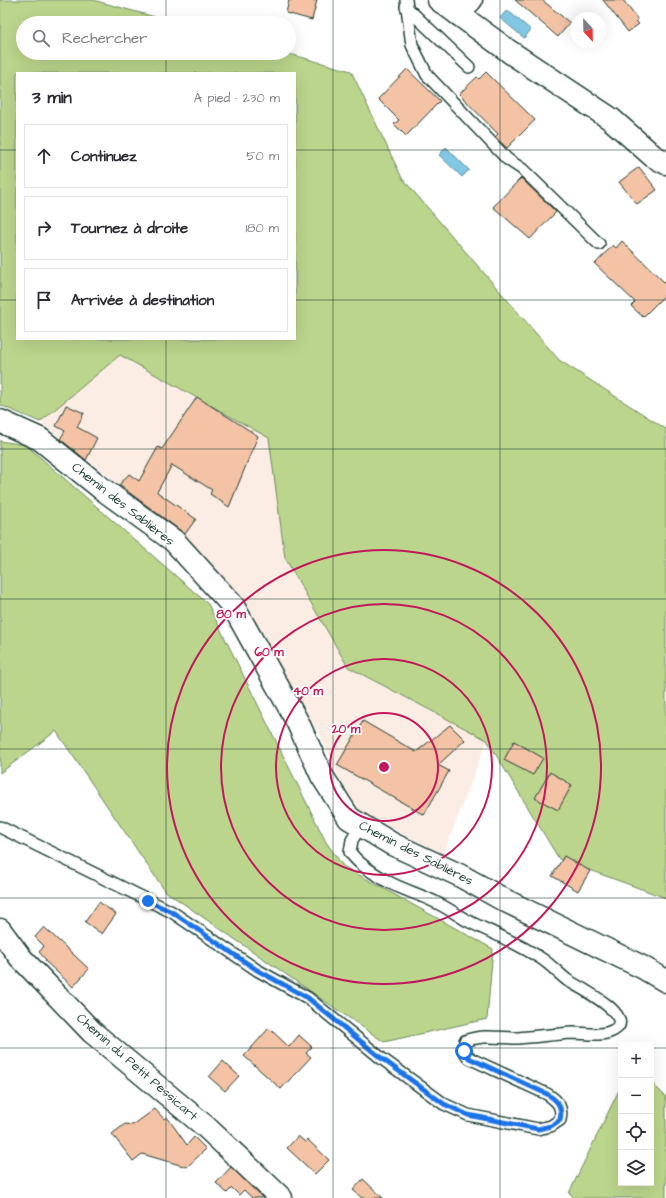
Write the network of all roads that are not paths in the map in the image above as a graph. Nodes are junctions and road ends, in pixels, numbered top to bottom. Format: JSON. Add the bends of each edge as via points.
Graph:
{"nodes":[{"id":1,"x":439,"y":0,"type":"edge"},
{"id":2,"x":406,"y":4,"type":"edge"},
{"id":3,"x":464,"y":7,"type":"edge"},
{"id":4,"x":469,"y":67,"type":"dead end"},
{"id":5,"x":666,"y":163,"type":"edge"},
{"id":6,"x":599,"y":244,"type":"dead end"},
{"id":7,"x":0,"y":421,"type":"edge"},
{"id":8,"x":362,"y":826,"type":"junction"},
{"id":9,"x":0,"y":827,"type":"edge"},
{"id":10,"x":0,"y":930,"type":"edge"},
{"id":11,"x":666,"y":981,"type":"edge"},
{"id":12,"x":281,"y":1198,"type":"edge"}],
"edges":[{"from":1,"to":3,"type":"street"},
{"from":2,"to":4,"type":"lane"},
{"from":2,"to":6,"type":"lane","via":[[412,45],[427,74],[507,159],[522,169]]},
{"from":3,"to":5,"type":"street","via":[[510,52],[611,119],[653,156]]},
{"from":7,"to":8,"type":"street","name":"Chemin des Sablières","via":[[40,439],[174,542],[233,606],[298,723],[322,776],[349,818]]},
{"from":8,"to":9,"type":"lane","via":[[352,840],[350,852],[385,881],[436,902],[517,944],[614,1011],[619,1020],[618,1026],[609,1032],[517,1038],[475,1037],[465,1041],[464,1051],[469,1058],[547,1094],[558,1102],[562,1111],[560,1120],[551,1126],[538,1129],[518,1126],[468,1115],[444,1104],[381,1058],[308,998],[257,970],[172,912]]},
{"from":8,"to":11,"type":"street","name":"Chemin des Sablières","via":[[392,844]]},
{"from":10,"to":12,"type":"street","name":"Chemin du Petit Pessicart","via":[[20,957],[92,1032],[206,1127]]}]}
